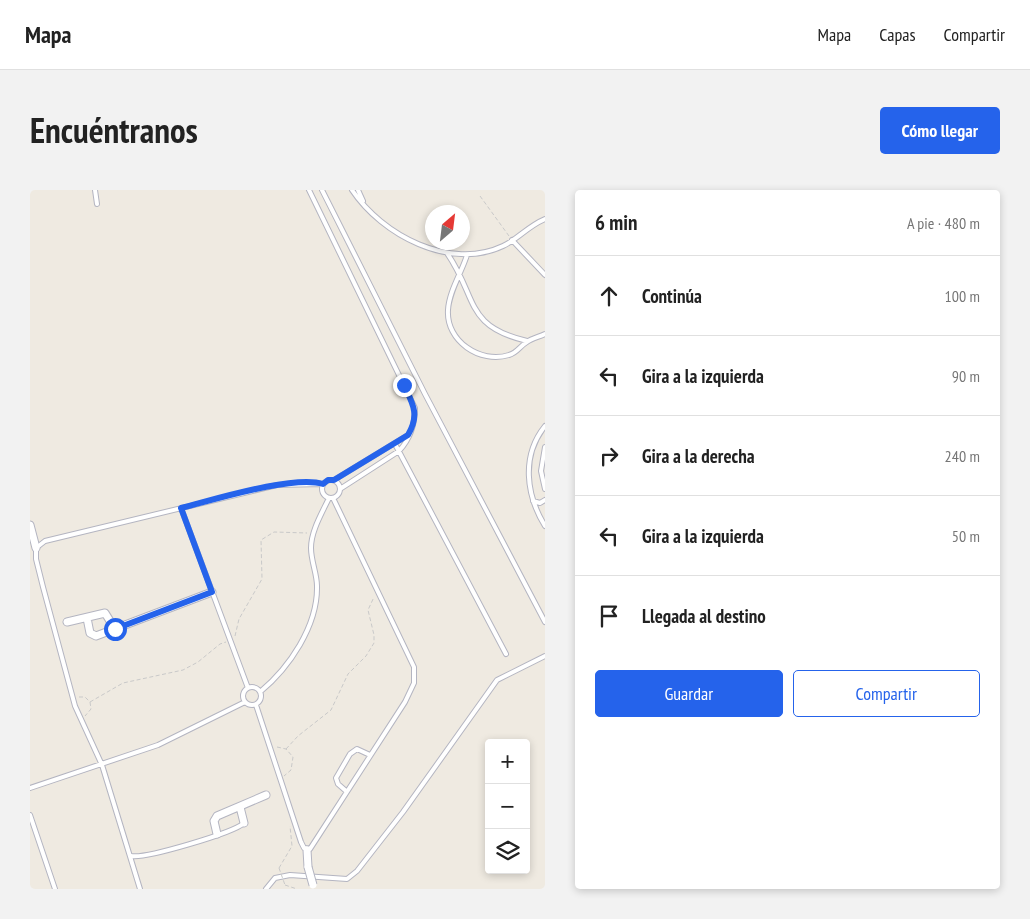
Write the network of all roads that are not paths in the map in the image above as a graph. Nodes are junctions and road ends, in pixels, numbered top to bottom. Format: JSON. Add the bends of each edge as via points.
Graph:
{"nodes":[{"id":1,"x":95,"y":190,"type":"edge"},
{"id":2,"x":309,"y":190,"type":"edge"},
{"id":3,"x":322,"y":190,"type":"edge"},
{"id":4,"x":352,"y":190,"type":"edge"},
{"id":5,"x":358,"y":190,"type":"edge"},
{"id":6,"x":97,"y":204,"type":"dead end"},
{"id":7,"x":366,"y":208,"type":"junction"},
{"id":8,"x":545,"y":219,"type":"edge"},
{"id":9,"x":512,"y":240,"type":"junction"},
{"id":10,"x":447,"y":253,"type":"junction"},
{"id":11,"x":467,"y":255,"type":"junction"},
{"id":12,"x":461,"y":274,"type":"junction"},
{"id":13,"x":545,"y":275,"type":"edge"},
{"id":14,"x":545,"y":334,"type":"edge"},
{"id":15,"x":528,"y":341,"type":"junction"},
{"id":16,"x":545,"y":426,"type":"edge"},
{"id":17,"x":408,"y":435,"type":"junction"},
{"id":18,"x":395,"y":444,"type":"junction"},
{"id":19,"x":545,"y":447,"type":"edge"},
{"id":20,"x":399,"y":451,"type":"junction"},
{"id":21,"x":334,"y":480,"type":"junction"},
{"id":22,"x":323,"y":484,"type":"junction"},
{"id":23,"x":340,"y":489,"type":"junction"},
{"id":24,"x":545,"y":489,"type":"edge"},
{"id":25,"x":331,"y":498,"type":"junction"},
{"id":26,"x":545,"y":500,"type":"edge"},
{"id":27,"x":533,"y":501,"type":"junction"},
{"id":28,"x":181,"y":508,"type":"junction"},
{"id":29,"x":543,"y":512,"type":"dead end"},
{"id":30,"x":541,"y":518,"type":"junction"},
{"id":31,"x":30,"y":525,"type":"edge"},
{"id":32,"x":545,"y":526,"type":"edge"},
{"id":33,"x":36,"y":548,"type":"junction"},
{"id":34,"x":212,"y":592,"type":"junction"},
{"id":35,"x":87,"y":618,"type":"junction"},
{"id":36,"x":68,"y":622,"type":"dead end"},
{"id":37,"x":545,"y":622,"type":"edge"},
{"id":38,"x":115,"y":629,"type":"junction"},
{"id":39,"x":506,"y":654,"type":"dead end"},
{"id":40,"x":545,"y":656,"type":"edge"},
{"id":41,"x":248,"y":688,"type":"junction"},
{"id":42,"x":260,"y":692,"type":"junction"},
{"id":43,"x":245,"y":702,"type":"junction"},
{"id":44,"x":256,"y":704,"type":"junction"},
{"id":45,"x":370,"y":755,"type":"junction"},
{"id":46,"x":102,"y":765,"type":"junction"},
{"id":47,"x":30,"y":788,"type":"edge"},
{"id":48,"x":346,"y":791,"type":"junction"},
{"id":49,"x":266,"y":795,"type":"dead end"},
{"id":50,"x":240,"y":807,"type":"junction"},
{"id":51,"x":30,"y":815,"type":"edge"},
{"id":52,"x":244,"y":823,"type":"joint"},
{"id":53,"x":217,"y":834,"type":"junction"},
{"id":54,"x":307,"y":850,"type":"junction"},
{"id":55,"x":131,"y":856,"type":"junction"},
{"id":56,"x":314,"y":887,"type":"edge"},
{"id":57,"x":55,"y":889,"type":"edge"},
{"id":58,"x":140,"y":889,"type":"edge"},
{"id":59,"x":266,"y":889,"type":"edge"}],
"edges":[{"from":1,"to":6,"type":"lane"},
{"from":2,"to":17,"type":"lane","via":[[412,400],[415,424]]},
{"from":3,"to":37,"type":"lane"},
{"from":4,"to":7,"type":"lane"},
{"from":5,"to":7,"type":"lane"},
{"from":7,"to":10,"type":"lane","via":[[408,238]]},
{"from":8,"to":9,"type":"lane","via":[[530,225]]},
{"from":9,"to":11,"type":"lane","via":[[503,246]]},
{"from":9,"to":13,"type":"lane"},
{"from":10,"to":11,"type":"lane"},
{"from":10,"to":12,"type":"lane"},
{"from":11,"to":12,"type":"lane"},
{"from":12,"to":15,"type":"lane","via":[[471,303],[481,318],[500,332]]},
{"from":12,"to":15,"type":"lane","via":[[448,309],[458,340],[480,355],[495,358],[512,355]]},
{"from":14,"to":15,"type":"lane"},
{"from":16,"to":27,"type":"lane","via":[[533,448],[529,467]]},
{"from":17,"to":18,"type":"lane"},
{"from":17,"to":20,"type":"lane"},
{"from":18,"to":20,"type":"lane"},
{"from":18,"to":21,"type":"lane"},
{"from":19,"to":24,"type":"lane","via":[[542,471]]},
{"from":20,"to":23,"type":"lane"},
{"from":20,"to":39,"type":"lane"},
{"from":21,"to":22,"type":"lane"},
{"from":21,"to":23,"type":"lane"},
{"from":22,"to":25,"type":"lane","via":[[322,491]]},
{"from":22,"to":28,"type":"lane","via":[[277,485]]},
{"from":23,"to":25,"type":"lane"},
{"from":25,"to":42,"type":"lane","via":[[319,518],[311,547],[317,587],[310,619],[291,660]]},
{"from":25,"to":45,"type":"lane","via":[[414,667],[414,683],[405,702]]},
{"from":26,"to":27,"type":"lane","via":[[540,503]]},
{"from":27,"to":30,"type":"lane"},
{"from":28,"to":33,"type":"lane","via":[[45,541]]},
{"from":28,"to":34,"type":"lane"},
{"from":29,"to":30,"type":"lane"},
{"from":30,"to":32,"type":"lane"},
{"from":31,"to":33,"type":"street"},
{"from":33,"to":46,"type":"lane","via":[[42,587],[73,698]]},
{"from":34,"to":38,"type":"street"},
{"from":34,"to":41,"type":"lane"},
{"from":35,"to":36,"type":"street"},
{"from":35,"to":38,"type":"street","via":[[106,614]]},
{"from":35,"to":38,"type":"street","via":[[93,635]]},
{"from":40,"to":59,"type":"lane","via":[[497,680],[357,871],[347,879],[290,875],[275,878]]},
{"from":41,"to":42,"type":"lane"},
{"from":41,"to":43,"type":"lane","via":[[243,694]]},
{"from":42,"to":44,"type":"lane","via":[[261,697]]},
{"from":43,"to":44,"type":"lane"},
{"from":43,"to":46,"type":"lane","via":[[158,745]]},
{"from":44,"to":54,"type":"lane","via":[[301,842]]},
{"from":45,"to":48,"type":"lane"},
{"from":45,"to":48,"type":"lane","via":[[357,750],[350,754],[336,778]]},
{"from":46,"to":47,"type":"lane"},
{"from":46,"to":55,"type":"lane"},
{"from":48,"to":54,"type":"lane"},
{"from":49,"to":50,"type":"street"},
{"from":50,"to":52,"type":"street"},
{"from":50,"to":53,"type":"street","via":[[214,819]]},
{"from":51,"to":57,"type":"lane"},
{"from":52,"to":53,"type":"lane"},
{"from":53,"to":55,"type":"lane","via":[[162,853],[138,858]]},
{"from":54,"to":56,"type":"street","bridge":true},
{"from":55,"to":58,"type":"lane"}]}
